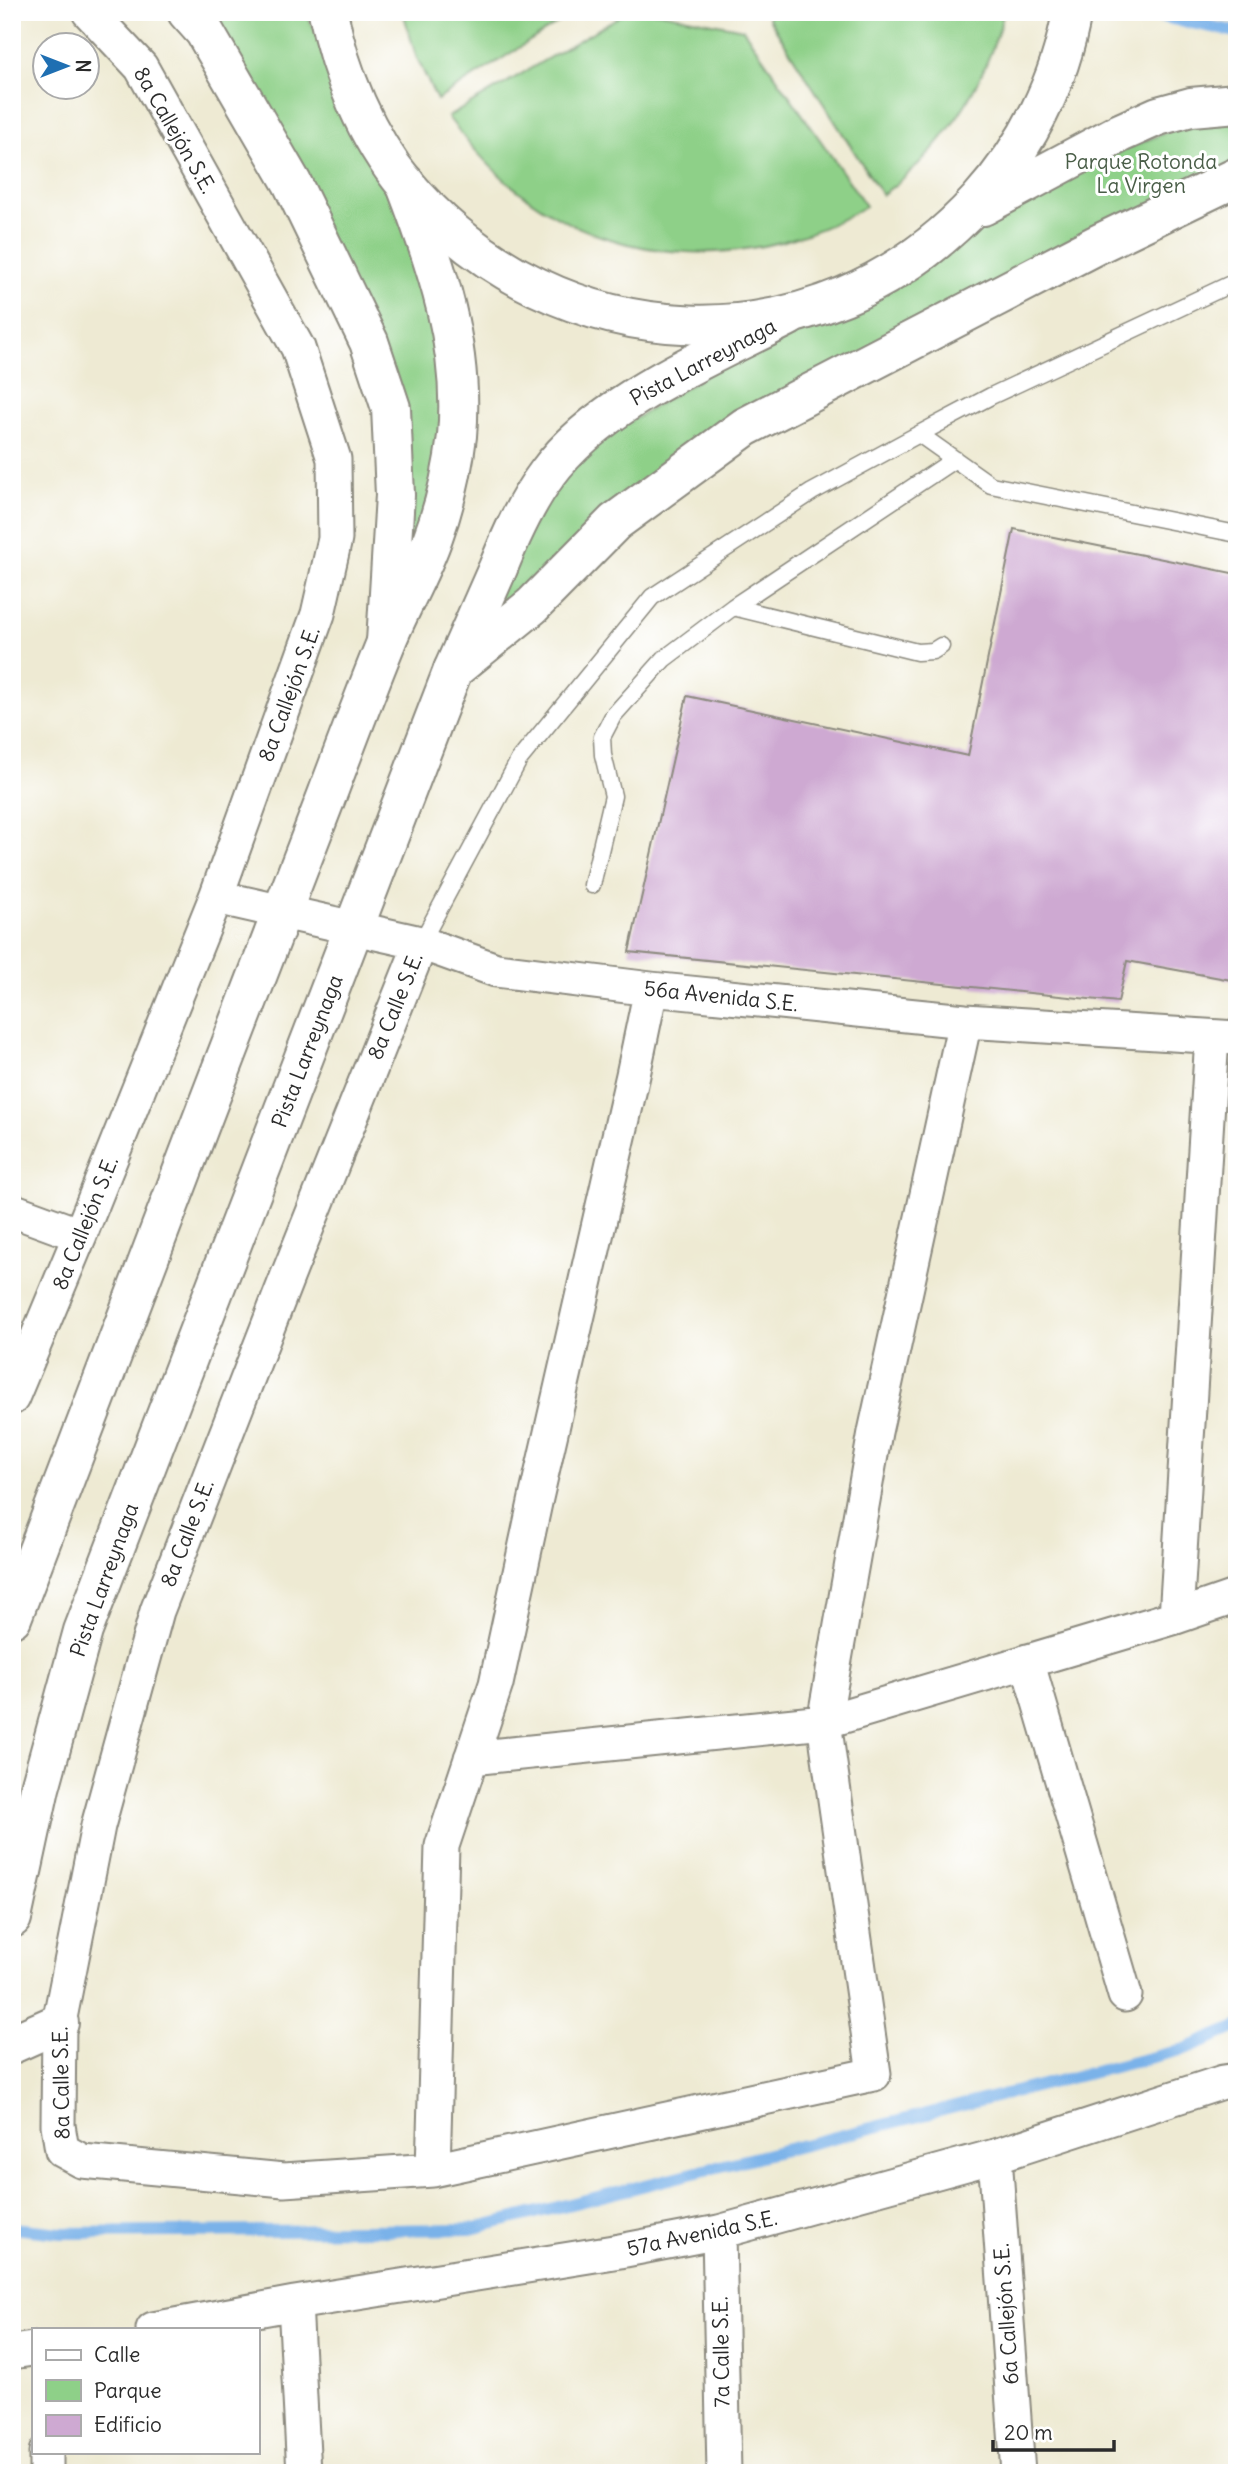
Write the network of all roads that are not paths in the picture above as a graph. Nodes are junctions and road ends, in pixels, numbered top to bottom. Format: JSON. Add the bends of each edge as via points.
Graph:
{"nodes":[{"id":1,"x":89,"y":12,"type":"edge"},
{"id":2,"x":187,"y":12,"type":"edge"},
{"id":3,"x":305,"y":12,"type":"edge"},
{"id":4,"x":328,"y":12,"type":"edge"},
{"id":5,"x":1072,"y":12,"type":"edge"},
{"id":6,"x":355,"y":101,"type":"junction"},
{"id":7,"x":1237,"y":103,"type":"edge"},
{"id":8,"x":1237,"y":177,"type":"edge"},
{"id":9,"x":405,"y":183,"type":"junction"},
{"id":10,"x":965,"y":215,"type":"junction"},
{"id":11,"x":1237,"y":281,"type":"edge"},
{"id":12,"x":790,"y":315,"type":"junction"},
{"id":13,"x":919,"y":434,"type":"junction"},
{"id":14,"x":955,"y":459,"type":"junction"},
{"id":15,"x":1237,"y":534,"type":"edge"},
{"id":16,"x":733,"y":607,"type":"junction"},
{"id":17,"x":386,"y":642,"type":"junction"},
{"id":18,"x":941,"y":646,"type":"dead end"},
{"id":19,"x":453,"y":670,"type":"junction"},
{"id":20,"x":592,"y":885,"type":"dead end"},
{"id":21,"x":216,"y":897,"type":"junction"},
{"id":22,"x":284,"y":911,"type":"junction"},
{"id":23,"x":355,"y":927,"type":"junction"},
{"id":24,"x":421,"y":943,"type":"junction"},
{"id":25,"x":651,"y":989,"type":"junction"},
{"id":26,"x":965,"y":1021,"type":"junction"},
{"id":27,"x":1224,"y":1038,"type":"edge"},
{"id":28,"x":12,"y":1210,"type":"edge"},
{"id":29,"x":80,"y":1236,"type":"junction"},
{"id":30,"x":12,"y":1398,"type":"edge"},
{"id":31,"x":1237,"y":1596,"type":"edge"},
{"id":32,"x":1176,"y":1617,"type":"junction"},
{"id":33,"x":12,"y":1618,"type":"edge"},
{"id":34,"x":1027,"y":1661,"type":"junction"},
{"id":35,"x":824,"y":1722,"type":"junction"},
{"id":36,"x":471,"y":1758,"type":"junction"},
{"id":37,"x":12,"y":1918,"type":"edge"},
{"id":38,"x":1125,"y":1994,"type":"dead end"},
{"id":39,"x":59,"y":2023,"type":"junction"},
{"id":40,"x":12,"y":2044,"type":"edge"},
{"id":41,"x":1237,"y":2080,"type":"edge"},
{"id":42,"x":995,"y":2156,"type":"junction"},
{"id":43,"x":433,"y":2170,"type":"junction"},
{"id":44,"x":719,"y":2232,"type":"junction"},
{"id":45,"x":295,"y":2303,"type":"junction"},
{"id":46,"x":158,"y":2328,"type":"edge"},
{"id":47,"x":32,"y":2349,"type":"edge"},
{"id":48,"x":12,"y":2352,"type":"edge"},
{"id":49,"x":46,"y":2454,"type":"edge"},
{"id":50,"x":46,"y":2473,"type":"edge"},
{"id":51,"x":304,"y":2473,"type":"edge"},
{"id":52,"x":724,"y":2473,"type":"edge"},
{"id":53,"x":1017,"y":2473,"type":"edge"}],
"edges":[{"from":1,"to":21,"type":"street","name":"8a Callejón S.E.","via":[[141,67],[298,348],[334,459],[335,539],[318,614]]},
{"from":2,"to":17,"type":"main road","via":[[204,31],[292,183],[369,342],[391,408],[395,495]]},
{"from":3,"to":6,"type":"main road"},
{"from":4,"to":6,"type":"main road"},
{"from":5,"to":10,"type":"main road","via":[[1040,112],[994,184]]},
{"from":6,"to":9,"type":"main road"},
{"from":7,"to":10,"type":"main road","via":[[1191,107],[1158,116]]},
{"from":8,"to":19,"type":"main road","via":[[745,427],[615,522],[532,606]]},
{"from":9,"to":12,"type":"main road","via":[[470,247],[518,279],[571,302],[627,318],[685,325],[725,325]]},
{"from":9,"to":17,"type":"main road","via":[[449,316],[457,425],[432,541]]},
{"from":10,"to":12,"type":"main road","via":[[900,268],[863,288]]},
{"from":11,"to":13,"type":"lane"},
{"from":12,"to":19,"type":"main road","name":"Pista Larreynaga","via":[[653,385],[572,446],[532,497]]},
{"from":13,"to":14,"type":"lane"},
{"from":13,"to":24,"type":"lane","via":[[812,492],[652,597],[519,760]]},
{"from":14,"to":15,"type":"lane","via":[[991,485]]},
{"from":14,"to":16,"type":"lane"},
{"from":16,"to":18,"type":"lane","via":[[918,652]]},
{"from":16,"to":20,"type":"lane","via":[[664,659],[613,716],[602,737],[613,796]]},
{"from":17,"to":22,"type":"main road"},
{"from":19,"to":23,"type":"main road","name":"Pista Larreynaga"},
{"from":21,"to":22,"type":"street","name":"56a Avenida S.E."},
{"from":21,"to":29,"type":"street","name":"8a Callejón S.E."},
{"from":22,"to":23,"type":"street","name":"56a Avenida S.E."},
{"from":22,"to":33,"type":"main road"},
{"from":23,"to":24,"type":"street","name":"56a Avenida S.E."},
{"from":23,"to":37,"type":"main road","name":"Pista Larreynaga","via":[[83,1631],[40,1788]]},
{"from":24,"to":25,"type":"street","name":"56a Avenida S.E.","via":[[496,970]]},
{"from":24,"to":39,"type":"street","name":"8a Calle S.E.","via":[[157,1611],[98,1826]]},
{"from":25,"to":26,"type":"street","name":"56a Avenida S.E."},
{"from":25,"to":36,"type":"street","via":[[496,1684]]},
{"from":26,"to":27,"type":"street","name":"56a Avenida S.E."},
{"from":26,"to":35,"type":"street","via":[[875,1432]]},
{"from":27,"to":32,"type":"street"},
{"from":28,"to":29,"type":"street"},
{"from":29,"to":30,"type":"street","name":"8a Callejón S.E."},
{"from":31,"to":32,"type":"street"},
{"from":32,"to":34,"type":"street"},
{"from":34,"to":35,"type":"street"},
{"from":34,"to":38,"type":"street"},
{"from":35,"to":36,"type":"street"},
{"from":35,"to":43,"type":"street","via":[[874,2074]]},
{"from":36,"to":43,"type":"street","via":[[442,1846]]},
{"from":39,"to":40,"type":"main road"},
{"from":39,"to":43,"type":"street","name":"8a Calle S.E.","via":[[62,2150],[82,2161],[284,2180]]},
{"from":41,"to":42,"type":"street","name":"57a Avenida S.E."},
{"from":42,"to":44,"type":"street","name":"57a Avenida S.E."},
{"from":42,"to":53,"type":"street","name":"6a Callejón S.E."},
{"from":44,"to":45,"type":"street","name":"57a Avenida S.E."},
{"from":44,"to":52,"type":"street","name":"7a Calle S.E."},
{"from":45,"to":46,"type":"street","name":"57a Avenida S.E."},
{"from":45,"to":51,"type":"street"},
{"from":47,"to":48,"type":"street"},
{"from":49,"to":50,"type":"street"}]}
